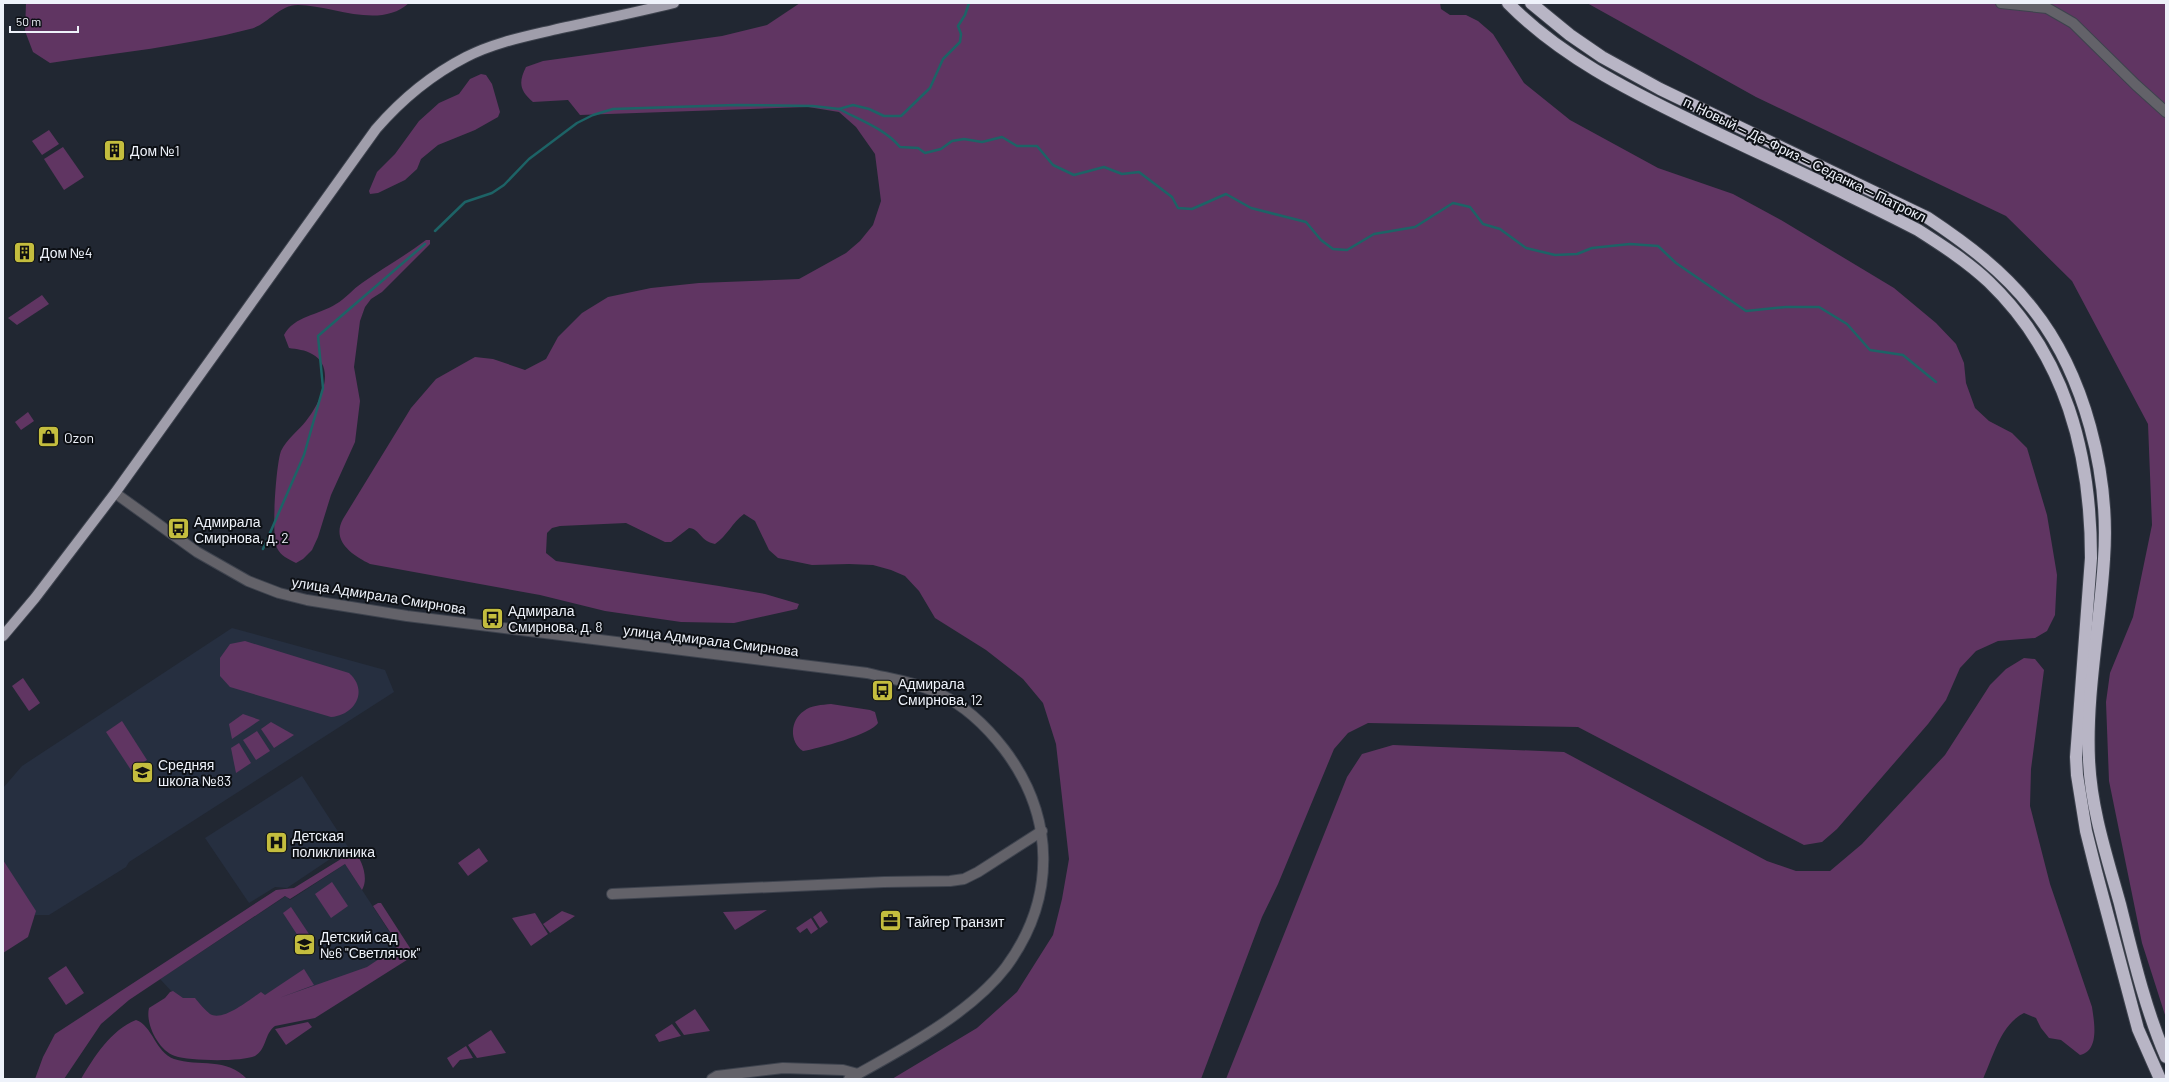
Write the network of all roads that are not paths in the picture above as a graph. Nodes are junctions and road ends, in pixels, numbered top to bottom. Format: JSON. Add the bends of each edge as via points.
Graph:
{"nodes":[{"id":1,"x":674,"y":3,"type":"edge"},
{"id":2,"x":1508,"y":3,"type":"edge"},
{"id":3,"x":1531,"y":3,"type":"edge"},
{"id":4,"x":2001,"y":3,"type":"edge"},
{"id":5,"x":2166,"y":112,"type":"edge"},
{"id":6,"x":115,"y":493,"type":"junction"},
{"id":7,"x":3,"y":636,"type":"edge"},
{"id":8,"x":1042,"y":831,"type":"junction"},
{"id":9,"x":612,"y":894,"type":"dead end"},
{"id":10,"x":2166,"y":1057,"type":"edge"},
{"id":11,"x":854,"y":1077,"type":"edge"},
{"id":12,"x":712,"y":1079,"type":"edge"},
{"id":13,"x":2160,"y":1079,"type":"edge"}],
"edges":[{"from":1,"to":6,"type":"main road","via":[[487,48],[429,78],[395,106],[376,128]]},
{"from":2,"to":13,"type":"highway","name":"п. Новый — Де-Фриз — Седанка — Патрокл","via":[[1531,26],[1597,72],[1661,106],[1918,230],[1953,253],[1988,281],[2018,314],[2040,344],[2051,364],[2074,422],[2083,462],[2091,530],[2076,757],[2086,832],[2138,1028]]},
{"from":3,"to":10,"type":"highway","name":"п. Новый — Де-Фриз — Седанка — Патрокл","via":[[1602,57],[1660,89],[1928,218],[1963,241],[2000,272],[2034,309],[2052,338],[2067,366],[2088,419],[2103,503],[2104,558],[2091,693],[2090,775],[2100,830],[2152,1024]]},
{"from":4,"to":5,"type":"street","via":[[2047,8],[2073,24]]},
{"from":6,"to":7,"type":"main road"},
{"from":6,"to":8,"type":"street","name":"улица Адмирала Смирнова","via":[[197,552],[248,581],[307,600],[407,616],[867,673],[906,682],[940,694],[975,718],[1011,758],[1031,791]]},
{"from":8,"to":9,"type":"street","via":[[964,879]]},
{"from":8,"to":11,"type":"street","name":"улица Адмирала Смирнова","via":[[1044,864],[1031,925],[1006,967],[979,995],[950,1018]]},
{"from":11,"to":12,"type":"street","via":[[843,1070],[783,1068],[717,1076]]}]}
